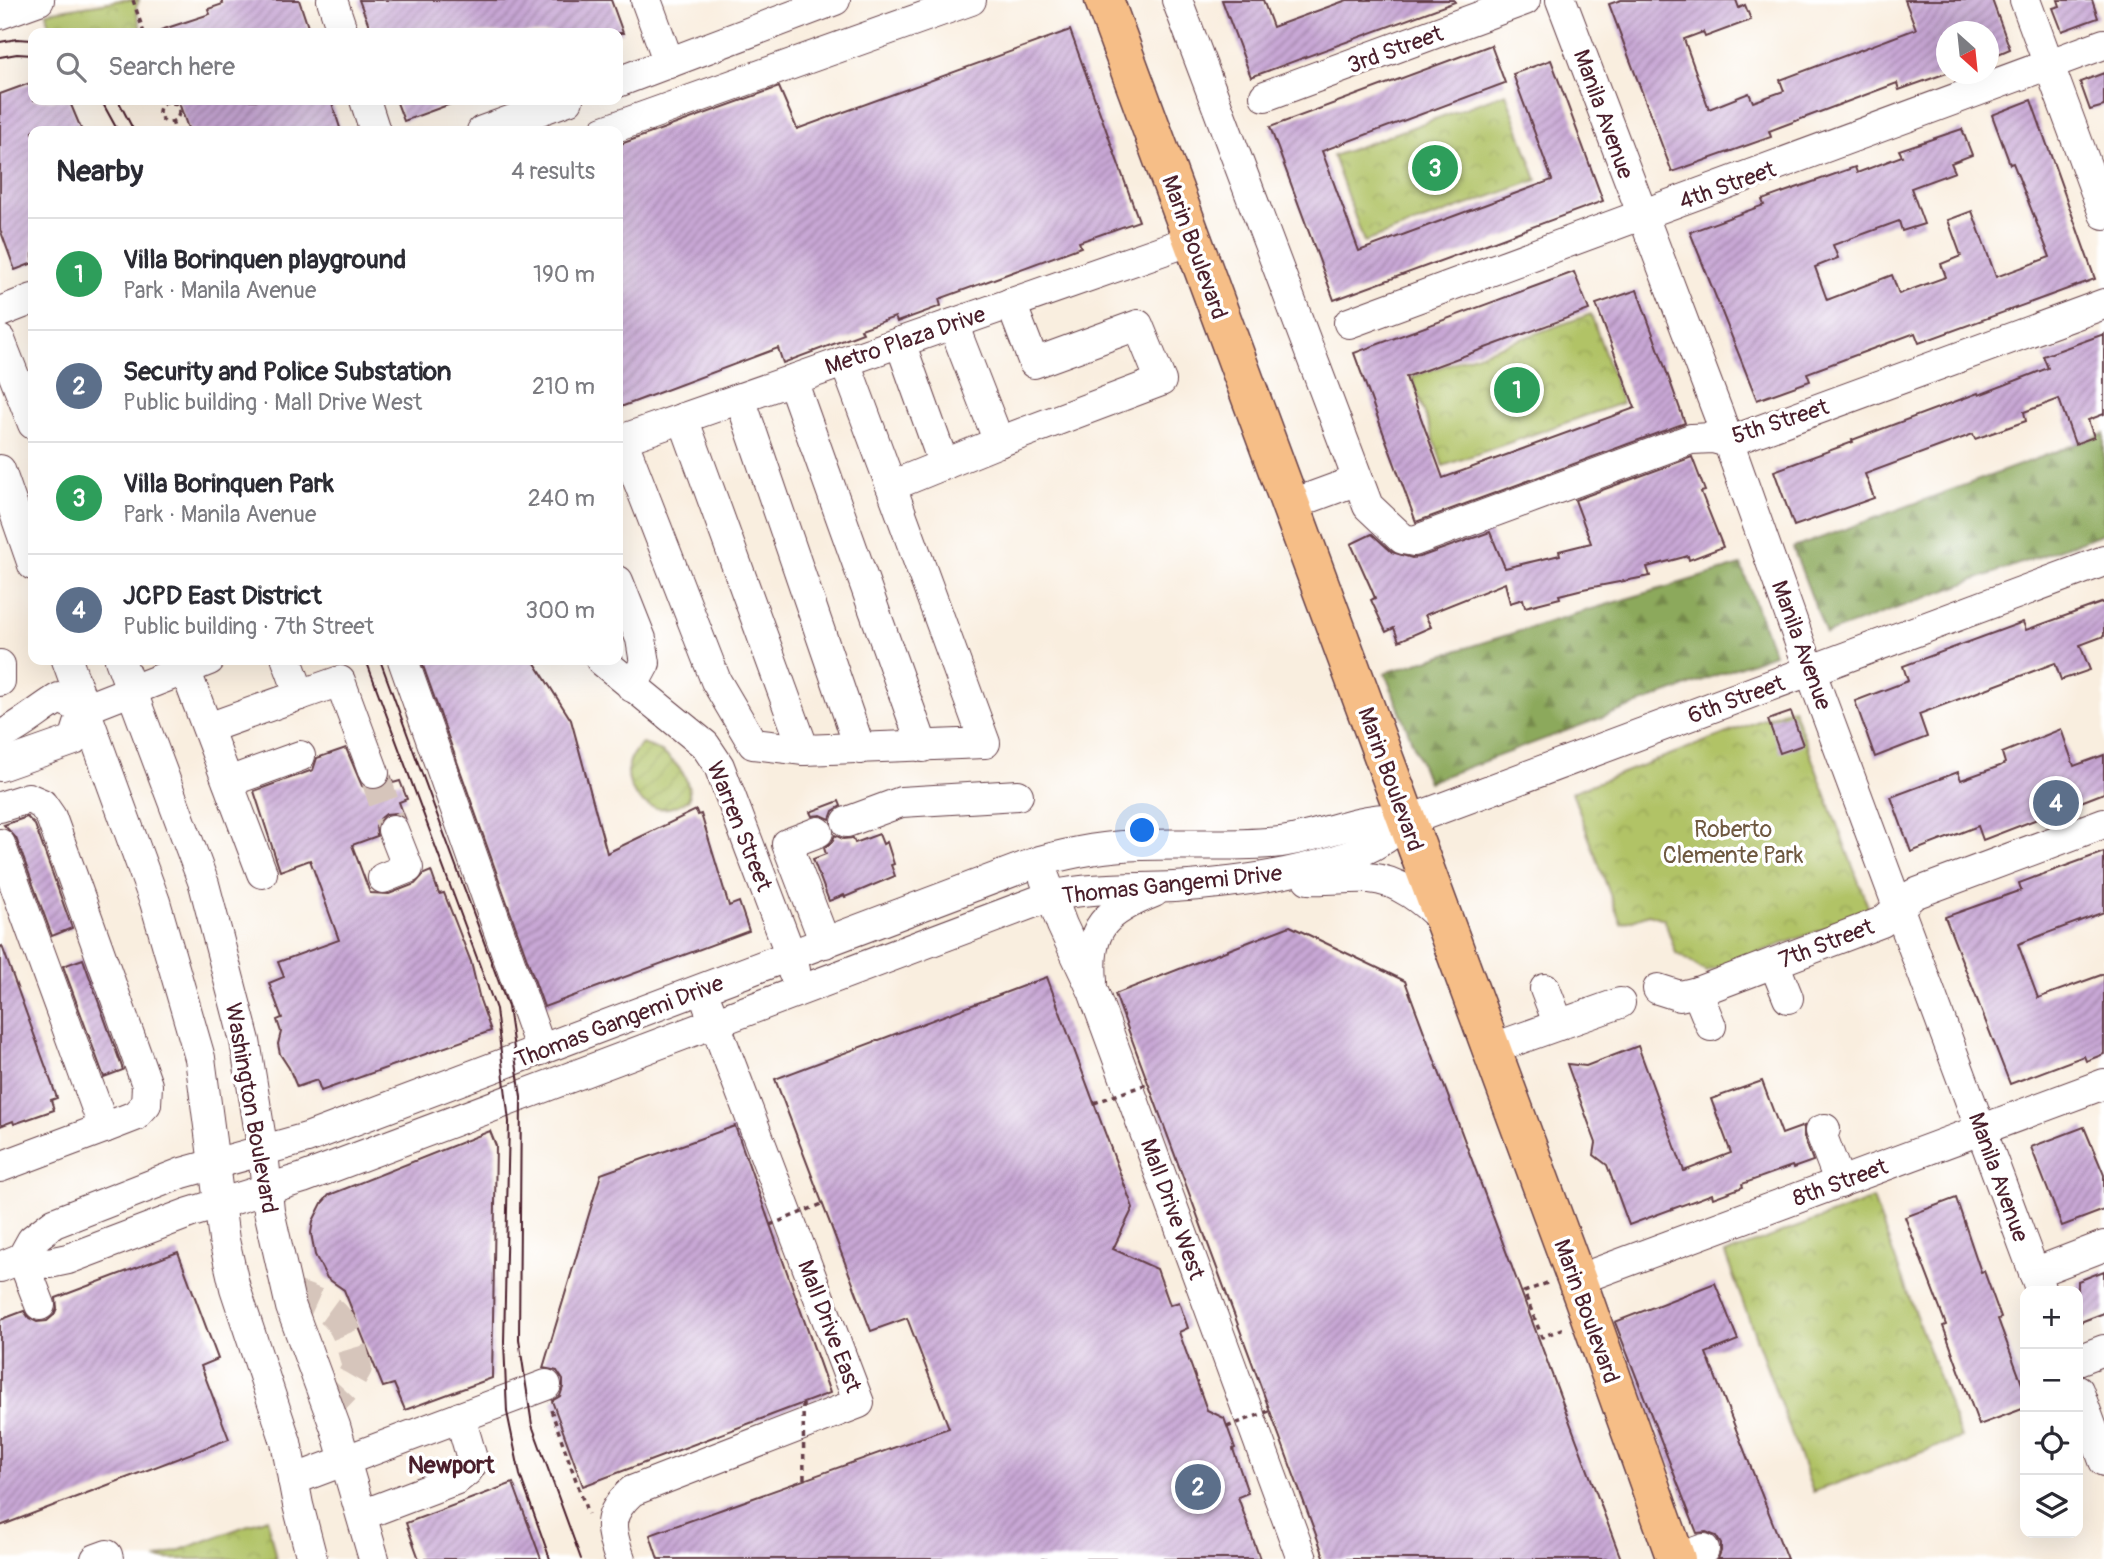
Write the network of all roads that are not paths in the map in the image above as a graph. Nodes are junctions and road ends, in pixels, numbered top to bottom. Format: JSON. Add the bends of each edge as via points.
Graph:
{"nodes":[{"id":1,"x":38,"y":0,"type":"edge"},
{"id":2,"x":332,"y":0,"type":"edge"},
{"id":3,"x":646,"y":0,"type":"edge"},
{"id":4,"x":835,"y":0,"type":"edge"},
{"id":5,"x":1104,"y":0,"type":"edge"},
{"id":6,"x":1177,"y":0,"type":"edge"},
{"id":7,"x":1525,"y":0,"type":"edge"},
{"id":8,"x":1561,"y":0,"type":"edge"},
{"id":9,"x":2025,"y":0,"type":"edge"},
{"id":10,"x":972,"y":1,"type":"edge"},
{"id":11,"x":0,"y":14,"type":"edge"},
{"id":12,"x":797,"y":14,"type":"junction"},
{"id":13,"x":341,"y":28,"type":"edge"},
{"id":14,"x":2104,"y":44,"type":"edge"},
{"id":15,"x":813,"y":56,"type":"junction"},
{"id":16,"x":670,"y":63,"type":"junction"},
{"id":17,"x":2049,"y":64,"type":"junction"},
{"id":18,"x":623,"y":80,"type":"edge"},
{"id":19,"x":1265,"y":96,"type":"dead end"},
{"id":20,"x":367,"y":105,"type":"edge"},
{"id":21,"x":554,"y":105,"type":"edge"},
{"id":22,"x":373,"y":126,"type":"edge"},
{"id":23,"x":496,"y":126,"type":"edge"},
{"id":24,"x":618,"y":126,"type":"edge"},
{"id":25,"x":2104,"y":214,"type":"edge"},
{"id":26,"x":1642,"y":217,"type":"junction"},
{"id":27,"x":1192,"y":240,"type":"junction"},
{"id":28,"x":28,"y":301,"type":"edge"},
{"id":29,"x":1012,"y":303,"type":"junction"},
{"id":30,"x":2104,"y":304,"type":"edge"},
{"id":31,"x":0,"y":312,"type":"edge"},
{"id":32,"x":1349,"y":323,"type":"dead end"},
{"id":33,"x":953,"y":324,"type":"junction"},
{"id":34,"x":0,"y":340,"type":"edge"},
{"id":35,"x":900,"y":342,"type":"junction"},
{"id":36,"x":845,"y":362,"type":"junction"},
{"id":37,"x":792,"y":380,"type":"junction"},
{"id":38,"x":740,"y":398,"type":"junction"},
{"id":39,"x":28,"y":411,"type":"edge"},
{"id":40,"x":683,"y":418,"type":"junction"},
{"id":41,"x":623,"y":439,"type":"edge"},
{"id":42,"x":999,"y":442,"type":"junction"},
{"id":43,"x":1728,"y":442,"type":"junction"},
{"id":44,"x":623,"y":448,"type":"edge"},
{"id":45,"x":944,"y":465,"type":"junction"},
{"id":46,"x":0,"y":470,"type":"edge"},
{"id":47,"x":1358,"y":480,"type":"junction"},
{"id":48,"x":891,"y":486,"type":"junction"},
{"id":49,"x":1290,"y":505,"type":"junction"},
{"id":50,"x":28,"y":551,"type":"edge"},
{"id":51,"x":2104,"y":561,"type":"edge"},
{"id":52,"x":623,"y":594,"type":"edge"},
{"id":53,"x":0,"y":665,"type":"edge"},
{"id":54,"x":69,"y":665,"type":"edge"},
{"id":55,"x":122,"y":665,"type":"edge"},
{"id":56,"x":192,"y":665,"type":"edge"},
{"id":57,"x":196,"y":665,"type":"edge"},
{"id":58,"x":289,"y":665,"type":"edge"},
{"id":59,"x":405,"y":665,"type":"edge"},
{"id":60,"x":606,"y":665,"type":"edge"},
{"id":61,"x":1811,"y":671,"type":"junction"},
{"id":62,"x":0,"y":681,"type":"edge"},
{"id":63,"x":632,"y":687,"type":"junction"},
{"id":64,"x":132,"y":692,"type":"junction"},
{"id":65,"x":300,"y":695,"type":"junction"},
{"id":66,"x":84,"y":709,"type":"junction"},
{"id":67,"x":208,"y":728,"type":"junction"},
{"id":68,"x":0,"y":736,"type":"edge"},
{"id":69,"x":923,"y":747,"type":"junction"},
{"id":70,"x":860,"y":749,"type":"junction"},
{"id":71,"x":804,"y":751,"type":"junction"},
{"id":72,"x":300,"y":756,"type":"dead end"},
{"id":73,"x":0,"y":766,"type":"edge"},
{"id":74,"x":374,"y":773,"type":"tunnel mouth"},
{"id":75,"x":228,"y":782,"type":"junction"},
{"id":76,"x":1018,"y":795,"type":"dead end"},
{"id":77,"x":0,"y":807,"type":"edge"},
{"id":78,"x":1407,"y":821,"type":"junction"},
{"id":79,"x":847,"y":822,"type":"dead end"},
{"id":80,"x":2104,"y":823,"type":"edge"},
{"id":81,"x":393,"y":830,"type":"tunnel mouth"},
{"id":82,"x":818,"y":832,"type":"dead end"},
{"id":83,"x":0,"y":844,"type":"edge"},
{"id":84,"x":1040,"y":861,"type":"junction"},
{"id":85,"x":262,"y":873,"type":"dead end"},
{"id":86,"x":1273,"y":877,"type":"junction"},
{"id":87,"x":383,"y":878,"type":"dead end"},
{"id":88,"x":1175,"y":887,"type":"junction"},
{"id":89,"x":1051,"y":896,"type":"junction"},
{"id":90,"x":1899,"y":908,"type":"junction"},
{"id":91,"x":1444,"y":921,"type":"junction"},
{"id":92,"x":825,"y":943,"type":"junction"},
{"id":93,"x":791,"y":956,"type":"junction"},
{"id":94,"x":1774,"y":962,"type":"junction"},
{"id":95,"x":703,"y":989,"type":"junction"},
{"id":96,"x":1545,"y":989,"type":"dead end"},
{"id":97,"x":1658,"y":989,"type":"dead end"},
{"id":98,"x":1093,"y":990,"type":"junction"},
{"id":99,"x":1697,"y":992,"type":"junction"},
{"id":100,"x":1788,"y":998,"type":"dead end"},
{"id":101,"x":1620,"y":1003,"type":"dead end"},
{"id":102,"x":743,"y":1013,"type":"junction"},
{"id":103,"x":715,"y":1024,"type":"junction"},
{"id":104,"x":1559,"y":1025,"type":"junction"},
{"id":105,"x":1711,"y":1026,"type":"dead end"},
{"id":106,"x":1492,"y":1049,"type":"junction"},
{"id":107,"x":541,"y":1050,"type":"junction"},
{"id":108,"x":2104,"y":1084,"type":"edge"},
{"id":109,"x":104,"y":1128,"type":"junction"},
{"id":110,"x":1825,"y":1129,"type":"dead end"},
{"id":111,"x":1981,"y":1130,"type":"junction"},
{"id":112,"x":263,"y":1152,"type":"junction"},
{"id":113,"x":214,"y":1164,"type":"junction"},
{"id":114,"x":0,"y":1167,"type":"edge"},
{"id":115,"x":1840,"y":1183,"type":"junction"},
{"id":116,"x":267,"y":1190,"type":"junction"},
{"id":117,"x":219,"y":1203,"type":"junction"},
{"id":118,"x":2104,"y":1245,"type":"edge"},
{"id":119,"x":11,"y":1263,"type":"edge"},
{"id":120,"x":1563,"y":1281,"type":"junction"},
{"id":121,"x":2038,"y":1282,"type":"edge"},
{"id":122,"x":40,"y":1305,"type":"dead end"},
{"id":123,"x":2104,"y":1350,"type":"edge"},
{"id":124,"x":2083,"y":1358,"type":"edge"},
{"id":125,"x":547,"y":1395,"type":"road end"},
{"id":126,"x":2083,"y":1404,"type":"edge"},
{"id":127,"x":460,"y":1417,"type":"junction"},
{"id":128,"x":345,"y":1460,"type":"junction"},
{"id":129,"x":2104,"y":1461,"type":"edge"},
{"id":130,"x":293,"y":1480,"type":"junction"},
{"id":131,"x":362,"y":1515,"type":"junction"},
{"id":132,"x":1685,"y":1556,"type":"edge"},
{"id":133,"x":96,"y":1559,"type":"edge"},
{"id":134,"x":108,"y":1559,"type":"edge"},
{"id":135,"x":312,"y":1559,"type":"edge"},
{"id":136,"x":374,"y":1559,"type":"edge"},
{"id":137,"x":620,"y":1559,"type":"edge"},
{"id":138,"x":1302,"y":1559,"type":"edge"}],
"edges":[{"from":1,"to":11,"type":"street"},
{"from":2,"to":13,"type":"street"},
{"from":3,"to":16,"type":"street"},
{"from":4,"to":12,"type":"street"},
{"from":5,"to":27,"type":"main road","name":"Marin Boulevard"},
{"from":6,"to":47,"type":"street"},
{"from":7,"to":19,"type":"street","name":"3rd Street"},
{"from":8,"to":26,"type":"street","name":"Manila Avenue"},
{"from":9,"to":17,"type":"street"},
{"from":10,"to":15,"type":"street"},
{"from":12,"to":15,"type":"street"},
{"from":12,"to":16,"type":"street"},
{"from":14,"to":17,"type":"street","name":"4th Street"},
{"from":15,"to":24,"type":"street"},
{"from":16,"to":18,"type":"street"},
{"from":17,"to":25,"type":"street"},
{"from":17,"to":26,"type":"street","name":"4th Street"},
{"from":20,"to":22,"type":"street"},
{"from":21,"to":23,"type":"street"},
{"from":26,"to":32,"type":"street","name":"4th Street"},
{"from":26,"to":43,"type":"street","name":"Manila Avenue"},
{"from":27,"to":29,"type":"street","name":"Metro Plaza Drive"},
{"from":27,"to":49,"type":"main road","name":"Marin Boulevard"},
{"from":28,"to":31,"type":"street"},
{"from":29,"to":33,"type":"street","name":"Metro Plaza Drive"},
{"from":29,"to":42,"type":"street","via":[[1034,363],[1138,325],[1161,382]]},
{"from":30,"to":43,"type":"street","name":"5th Street"},
{"from":33,"to":35,"type":"street","name":"Metro Plaza Drive"},
{"from":33,"to":42,"type":"street"},
{"from":34,"to":39,"type":"street"},
{"from":35,"to":36,"type":"street","name":"Metro Plaza Drive"},
{"from":35,"to":45,"type":"street"},
{"from":36,"to":37,"type":"street","name":"Metro Plaza Drive"},
{"from":36,"to":48,"type":"street"},
{"from":37,"to":38,"type":"street","name":"Metro Plaza Drive"},
{"from":37,"to":69,"type":"street"},
{"from":38,"to":40,"type":"street","name":"Metro Plaza Drive"},
{"from":38,"to":70,"type":"street"},
{"from":40,"to":41,"type":"street","name":"Metro Plaza Drive"},
{"from":40,"to":71,"type":"street"},
{"from":42,"to":45,"type":"street"},
{"from":43,"to":47,"type":"street","name":"5th Street","via":[[1691,439],[1415,541],[1402,539],[1368,506]]},
{"from":43,"to":61,"type":"street","name":"Manila Avenue"},
{"from":44,"to":71,"type":"street","via":[[716,681],[753,744]]},
{"from":45,"to":48,"type":"street"},
{"from":46,"to":50,"type":"street"},
{"from":47,"to":49,"type":"street"},
{"from":48,"to":69,"type":"street","via":[[985,743]]},
{"from":49,"to":78,"type":"main road","name":"Marin Boulevard"},
{"from":51,"to":61,"type":"street","name":"6th Street"},
{"from":52,"to":63,"type":"street","via":[[645,663]]},
{"from":53,"to":62,"type":"street"},
{"from":54,"to":66,"type":"street","name":"Washington Boulevard"},
{"from":55,"to":64,"type":"street","name":"Washington Boulevard"},
{"from":56,"to":64,"type":"street"},
{"from":57,"to":67,"type":"street"},
{"from":58,"to":65,"type":"street"},
{"from":59,"to":107,"type":"street"},
{"from":60,"to":63,"type":"street","name":"Warren Street"},
{"from":61,"to":78,"type":"street","name":"6th Street"},
{"from":61,"to":90,"type":"street","name":"Manila Avenue"},
{"from":63,"to":93,"type":"street","name":"Warren Street","via":[[705,745],[719,766]]},
{"from":64,"to":66,"type":"street"},
{"from":64,"to":112,"type":"street","name":"Washington Boulevard","via":[[204,884],[245,1041]]},
{"from":65,"to":67,"type":"street"},
{"from":65,"to":74,"type":"street","via":[[340,681]]},
{"from":66,"to":68,"type":"street","via":[[59,698]]},
{"from":66,"to":73,"type":"street","via":[[74,740]]},
{"from":66,"to":113,"type":"street","name":"Washington Boulevard","via":[[155,902],[201,1058]]},
{"from":67,"to":75,"type":"street"},
{"from":69,"to":70,"type":"street"},
{"from":70,"to":71,"type":"street"},
{"from":72,"to":75,"type":"street"},
{"from":75,"to":85,"type":"street"},
{"from":76,"to":79,"type":"street","via":[[901,802]]},
{"from":77,"to":109,"type":"street","via":[[28,798],[42,804],[51,817],[146,1085],[146,1104],[135,1116]]},
{"from":78,"to":84,"type":"street","name":"Thomas Gangemi Drive","via":[[1377,819],[1281,842],[1122,846]]},
{"from":78,"to":86,"type":"street","name":"Thomas Gangemi Drive","via":[[1382,842],[1359,853]]},
{"from":78,"to":91,"type":"main road","name":"Marin Boulevard"},
{"from":80,"to":90,"type":"street","name":"7th Street","via":[[1914,894]]},
{"from":81,"to":87,"type":"street","via":[[408,868]]},
{"from":82,"to":92,"type":"street","via":[[787,844]]},
{"from":83,"to":109,"type":"street"},
{"from":84,"to":89,"type":"street","name":"Mall Drive West"},
{"from":84,"to":92,"type":"street","name":"Thomas Gangemi Drive"},
{"from":86,"to":88,"type":"street","name":"Thomas Gangemi Drive"},
{"from":86,"to":91,"type":"street","via":[[1384,881],[1420,899]]},
{"from":88,"to":89,"type":"street","name":"Thomas Gangemi Drive","via":[[1108,888]]},
{"from":88,"to":98,"type":"street","via":[[1124,905],[1107,919],[1092,947]]},
{"from":89,"to":98,"type":"street","name":"Mall Drive West"},
{"from":89,"to":102,"type":"street","name":"Thomas Gangemi Drive"},
{"from":90,"to":94,"type":"street","name":"7th Street","via":[[1882,922]]},
{"from":90,"to":111,"type":"street","name":"Manila Avenue"},
{"from":91,"to":106,"type":"main road","name":"Marin Boulevard"},
{"from":92,"to":93,"type":"street","name":"Thomas Gangemi Drive"},
{"from":93,"to":95,"type":"street","name":"Thomas Gangemi Drive"},
{"from":93,"to":102,"type":"street","via":[[795,970],[743,1001]]},
{"from":94,"to":99,"type":"street","name":"7th Street"},
{"from":94,"to":100,"type":"street"},
{"from":95,"to":103,"type":"street","name":"Mall Drive East"},
{"from":95,"to":107,"type":"street","name":"Thomas Gangemi Drive"},
{"from":96,"to":104,"type":"street"},
{"from":97,"to":99,"type":"street","name":"7th Street","via":[[1680,996]]},
{"from":98,"to":138,"type":"street","name":"Mall Drive West"},
{"from":99,"to":105,"type":"street"},
{"from":101,"to":104,"type":"street"},
{"from":102,"to":103,"type":"street","name":"Thomas Gangemi Drive"},
{"from":103,"to":116,"type":"street","name":"Thomas Gangemi Drive"},
{"from":103,"to":137,"type":"street","name":"Mall Drive East","via":[[859,1403],[632,1491],[616,1506],[612,1526]]},
{"from":104,"to":106,"type":"street"},
{"from":106,"to":120,"type":"main road","name":"Marin Boulevard"},
{"from":107,"to":112,"type":"street","name":"Thomas Gangemi Drive"},
{"from":108,"to":111,"type":"street","name":"8th Street"},
{"from":109,"to":114,"type":"street"},
{"from":110,"to":115,"type":"street","via":[[1820,1131]]},
{"from":111,"to":115,"type":"street","name":"8th Street"},
{"from":111,"to":121,"type":"street","name":"Manila Avenue"},
{"from":112,"to":113,"type":"street","name":"Thomas Gangemi Drive"},
{"from":112,"to":116,"type":"street","name":"Washington Boulevard"},
{"from":113,"to":117,"type":"street","name":"Washington Boulevard"},
{"from":113,"to":119,"type":"street","name":"Thomas Gangemi Drive","via":[[54,1223]]},
{"from":115,"to":120,"type":"street","name":"8th Street"},
{"from":116,"to":117,"type":"street","name":"Thomas Gangemi Drive"},
{"from":116,"to":128,"type":"street","name":"Washington Boulevard","via":[[291,1307]]},
{"from":117,"to":119,"type":"street","name":"Thomas Gangemi Drive","via":[[68,1259]]},
{"from":117,"to":130,"type":"street","name":"Washington Boulevard","via":[[234,1288],[286,1441]]},
{"from":118,"to":121,"type":"street"},
{"from":119,"to":122,"type":"street"},
{"from":120,"to":132,"type":"main road","name":"Marin Boulevard"},
{"from":123,"to":124,"type":"street"},
{"from":125,"to":127,"type":"street"},
{"from":126,"to":129,"type":"street"},
{"from":127,"to":128,"type":"street"},
{"from":127,"to":131,"type":"street","via":[[473,1462],[467,1471],[457,1479]]},
{"from":128,"to":130,"type":"street"},
{"from":128,"to":131,"type":"street","name":"Washington Boulevard"},
{"from":130,"to":135,"type":"street","name":"Washington Boulevard"},
{"from":131,"to":136,"type":"street","name":"Washington Boulevard"},
{"from":133,"to":134,"type":"street","via":[[107,1555]]}]}
